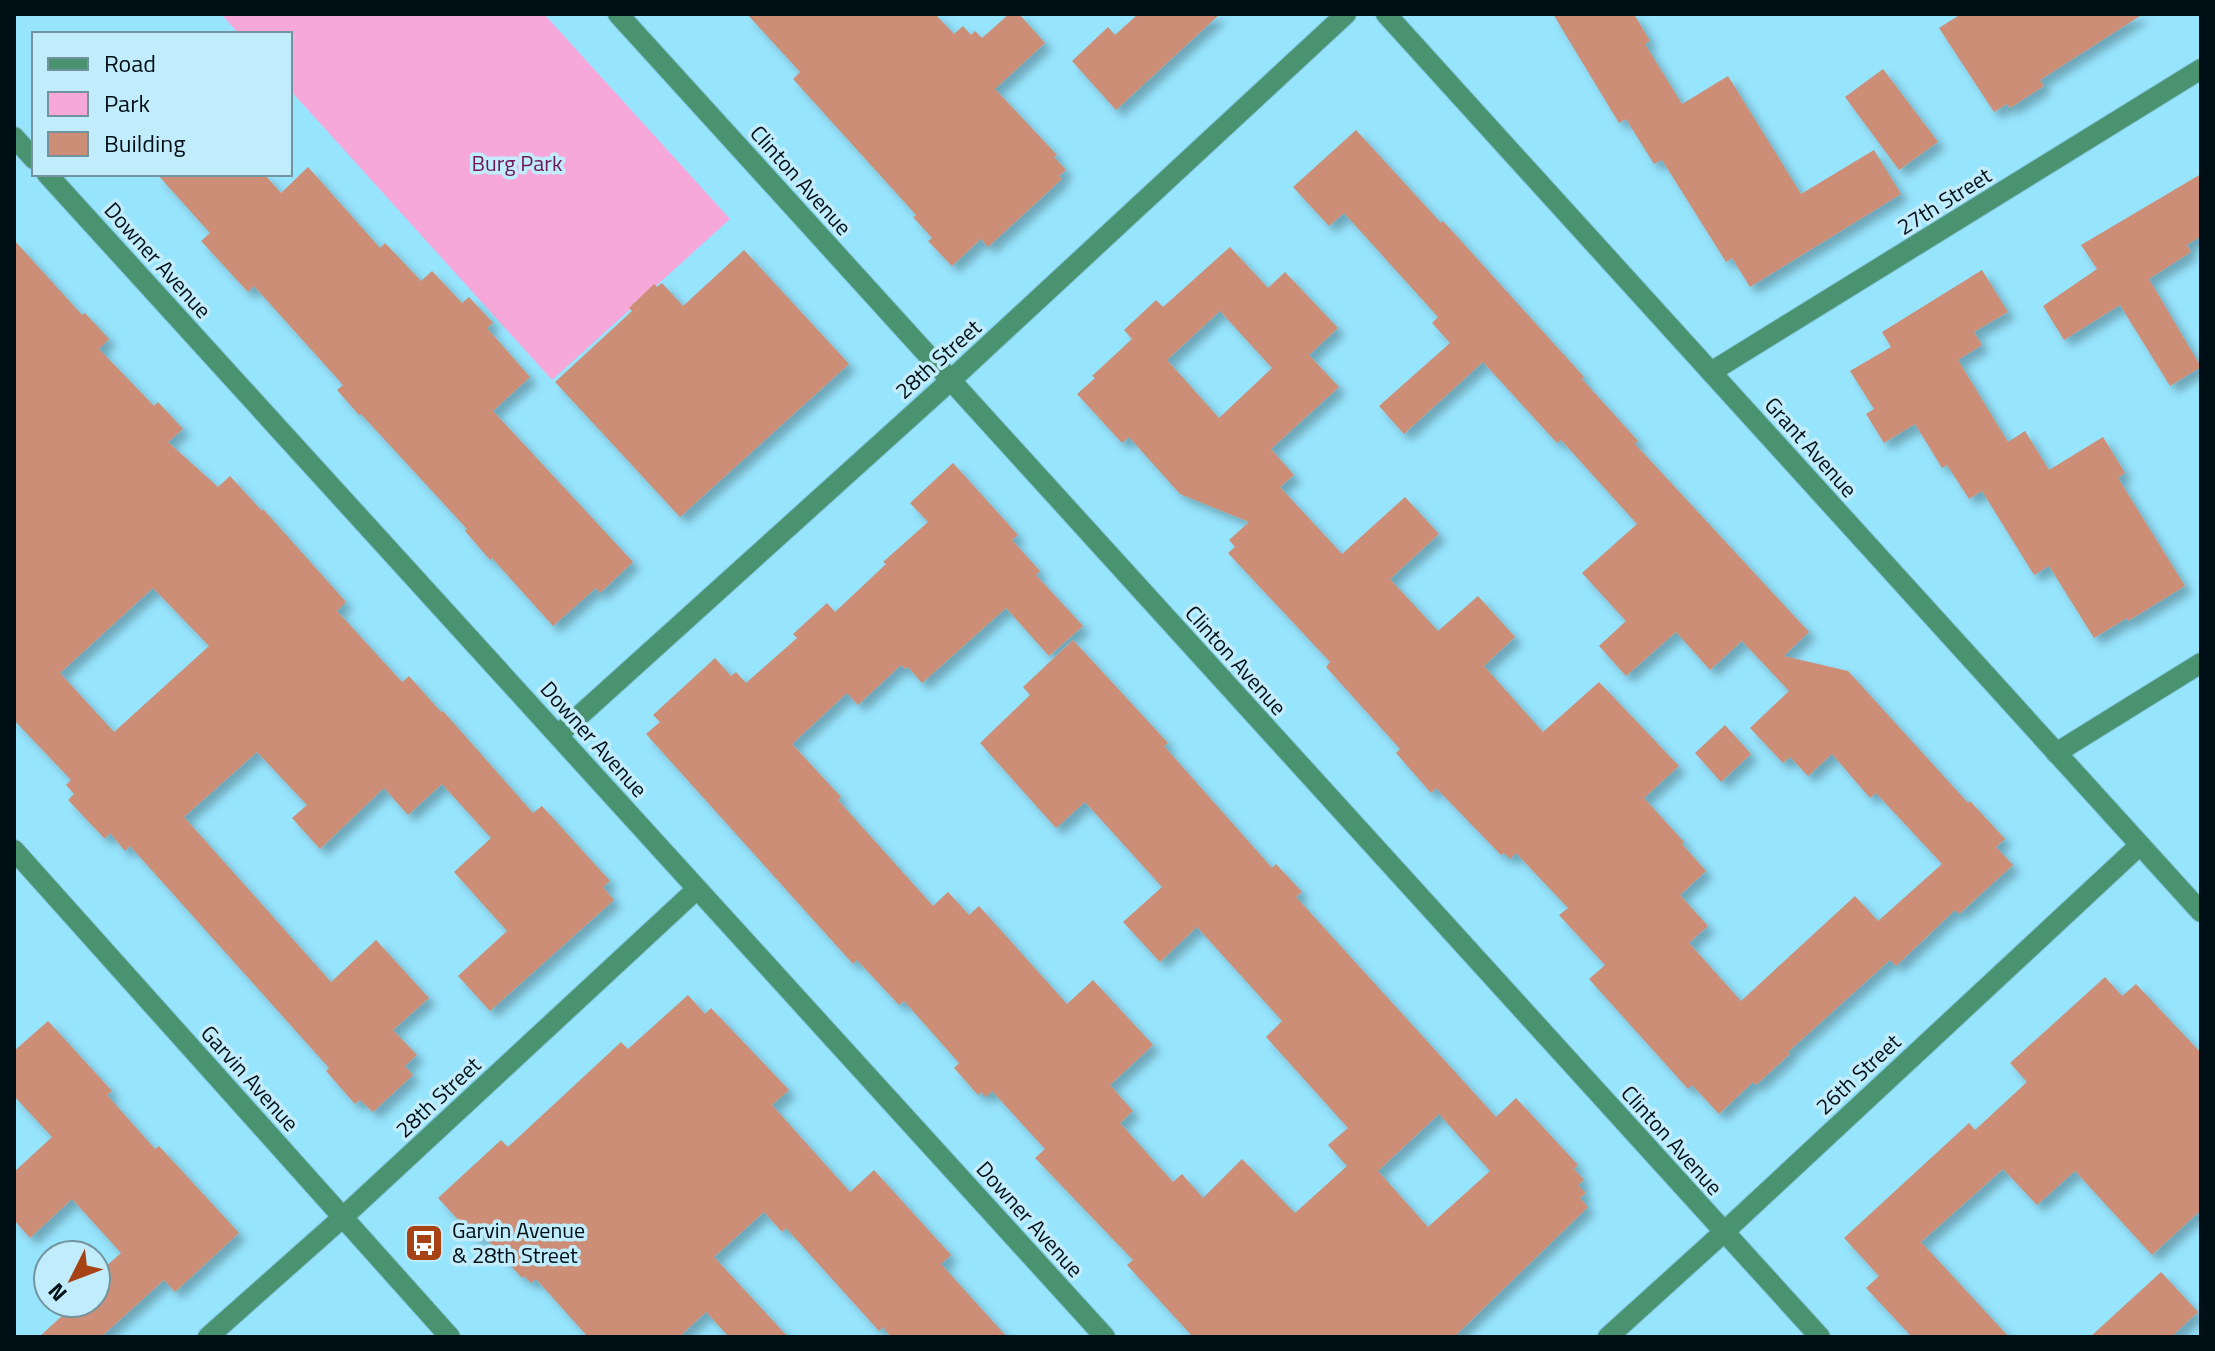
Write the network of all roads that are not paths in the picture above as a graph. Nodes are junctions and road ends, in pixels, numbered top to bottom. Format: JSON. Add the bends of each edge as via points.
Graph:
{"nodes":[{"id":1,"x":618,"y":14,"type":"edge"},
{"id":2,"x":1346,"y":14,"type":"edge"},
{"id":3,"x":1386,"y":14,"type":"edge"},
{"id":4,"x":2201,"y":69,"type":"edge"},
{"id":5,"x":14,"y":137,"type":"edge"},
{"id":6,"x":32,"y":157,"type":"edge"},
{"id":7,"x":49,"y":176,"type":"edge"},
{"id":8,"x":1711,"y":372,"type":"junction"},
{"id":9,"x":950,"y":381,"type":"junction"},
{"id":10,"x":2201,"y":663,"type":"edge"},
{"id":11,"x":558,"y":735,"type":"junction"},
{"id":12,"x":2056,"y":753,"type":"junction"},
{"id":13,"x":2140,"y":845,"type":"junction"},
{"id":14,"x":14,"y":850,"type":"edge"},
{"id":15,"x":697,"y":889,"type":"junction"},
{"id":16,"x":2201,"y":912,"type":"edge"},
{"id":17,"x":342,"y":1218,"type":"junction"},
{"id":18,"x":1724,"y":1232,"type":"junction"},
{"id":19,"x":208,"y":1337,"type":"edge"},
{"id":20,"x":450,"y":1337,"type":"edge"},
{"id":21,"x":1105,"y":1337,"type":"edge"},
{"id":22,"x":1608,"y":1337,"type":"edge"},
{"id":23,"x":1820,"y":1337,"type":"edge"}],
"edges":[{"from":1,"to":9,"type":"street","name":"Clinton Avenue"},
{"from":2,"to":9,"type":"street","name":"28th Street"},
{"from":3,"to":8,"type":"street","name":"Grant Avenue"},
{"from":4,"to":8,"type":"street","name":"27th Street"},
{"from":5,"to":6,"type":"street"},
{"from":7,"to":11,"type":"street","name":"Downer Avenue"},
{"from":8,"to":12,"type":"street","name":"Grant Avenue"},
{"from":9,"to":11,"type":"street","name":"28th Street"},
{"from":9,"to":18,"type":"street","name":"Clinton Avenue"},
{"from":10,"to":12,"type":"street"},
{"from":11,"to":15,"type":"street","name":"Downer Avenue"},
{"from":12,"to":13,"type":"street","name":"Grant Avenue"},
{"from":13,"to":16,"type":"street","name":"Grant Avenue"},
{"from":13,"to":18,"type":"street","name":"26th Street"},
{"from":14,"to":17,"type":"street","name":"Garvin Avenue"},
{"from":15,"to":17,"type":"street","name":"28th Street"},
{"from":15,"to":21,"type":"street","name":"Downer Avenue"},
{"from":17,"to":19,"type":"street","name":"28th Street"},
{"from":17,"to":20,"type":"street","name":"Garvin Avenue"},
{"from":18,"to":22,"type":"street","name":"26th Street"},
{"from":18,"to":23,"type":"street","name":"Clinton Avenue"}]}
